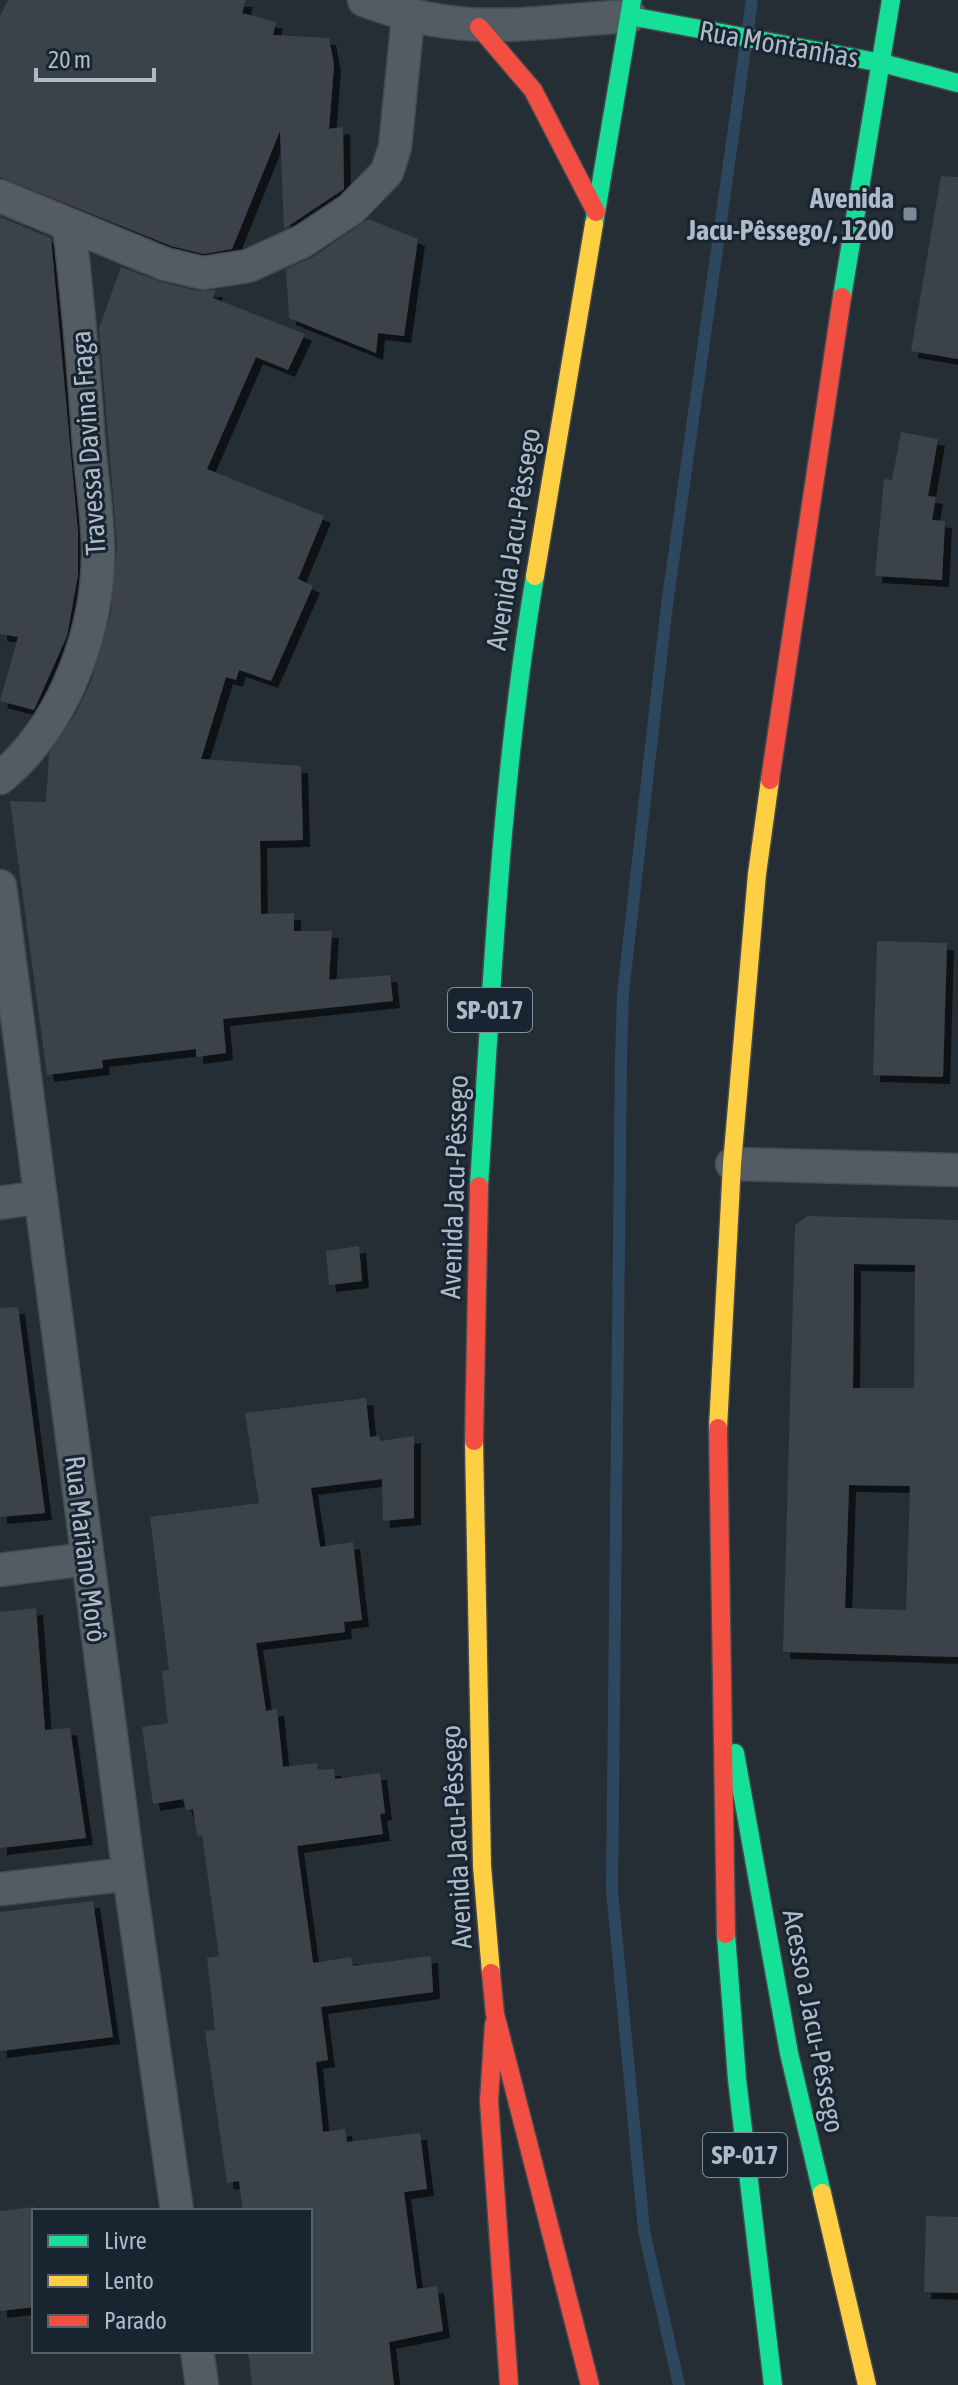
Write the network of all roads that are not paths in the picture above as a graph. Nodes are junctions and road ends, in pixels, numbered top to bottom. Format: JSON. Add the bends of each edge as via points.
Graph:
{"nodes":[{"id":1,"x":364,"y":0,"type":"edge"},
{"id":2,"x":891,"y":0,"type":"edge"},
{"id":3,"x":640,"y":13,"type":"edge"},
{"id":4,"x":408,"y":17,"type":"junction"},
{"id":5,"x":479,"y":27,"type":"junction"},
{"id":6,"x":882,"y":63,"type":"junction"},
{"id":7,"x":958,"y":83,"type":"edge"},
{"id":8,"x":0,"y":196,"type":"edge"},
{"id":9,"x":596,"y":212,"type":"junction"},
{"id":10,"x":69,"y":225,"type":"junction"},
{"id":11,"x":0,"y":778,"type":"edge"},
{"id":12,"x":0,"y":886,"type":"edge"},
{"id":13,"x":732,"y":1164,"type":"junction"},
{"id":14,"x":958,"y":1170,"type":"edge"},
{"id":15,"x":41,"y":1197,"type":"junction"},
{"id":16,"x":0,"y":1203,"type":"edge"},
{"id":17,"x":87,"y":1559,"type":"junction"},
{"id":18,"x":0,"y":1570,"type":"edge"},
{"id":19,"x":719,"y":1665,"type":"junction"},
{"id":20,"x":129,"y":1874,"type":"junction"},
{"id":21,"x":0,"y":1889,"type":"edge"},
{"id":22,"x":495,"y":2014,"type":"junction"},
{"id":23,"x":177,"y":2209,"type":"edge"},
{"id":24,"x":197,"y":2353,"type":"edge"},
{"id":25,"x":202,"y":2385,"type":"edge"},
{"id":26,"x":509,"y":2385,"type":"edge"},
{"id":27,"x":590,"y":2385,"type":"edge"},
{"id":28,"x":773,"y":2385,"type":"edge"},
{"id":29,"x":867,"y":2385,"type":"edge"}],
"edges":[{"from":1,"to":4,"type":"street","name":"Rua Montanhas"},
{"from":2,"to":6,"type":"main road","number":"SP-017"},
{"from":3,"to":5,"type":"street","name":"Rua Montanhas"},
{"from":3,"to":6,"type":"main road","name":"Rua Montanhas"},
{"from":3,"to":9,"type":"main road","name":"Avenida Jacu-Pêssego","number":"SP-017"},
{"from":4,"to":5,"type":"street","name":"Rua Montanhas"},
{"from":4,"to":10,"type":"street","via":[[395,147],[387,172],[351,209],[303,241],[248,266],[203,273],[165,264]]},
{"from":5,"to":9,"type":"main road","via":[[509,53],[542,100]]},
{"from":6,"to":7,"type":"main road","name":"Rua Montanhas"},
{"from":6,"to":13,"type":"main road","number":"SP-017","via":[[809,502],[761,843]]},
{"from":8,"to":10,"type":"street"},
{"from":9,"to":22,"type":"main road","name":"Avenida Jacu-Pêssego","number":"SP-017","via":[[520,667],[494,942],[479,1190],[474,1479],[482,1866]]},
{"from":10,"to":11,"type":"street","name":"Travessa Davina Fraga","via":[[98,547],[91,614],[63,698],[39,738]]},
{"from":12,"to":15,"type":"street","name":"Rua Mariano Morô"},
{"from":13,"to":14,"type":"street"},
{"from":13,"to":19,"type":"main road","number":"SP-017","via":[[718,1411]]},
{"from":15,"to":16,"type":"street"},
{"from":15,"to":17,"type":"street","name":"Rua Mariano Morô"},
{"from":17,"to":18,"type":"street"},
{"from":17,"to":20,"type":"street","name":"Rua Mariano Morô"},
{"from":19,"to":28,"type":"main road","number":"SP-017","via":[[725,1924],[737,2079]]},
{"from":19,"to":29,"type":"main road","name":"Acesso a Jacu-Pêssego","via":[[789,2053]]},
{"from":20,"to":21,"type":"street"},
{"from":20,"to":23,"type":"street","name":"Rua Mariano Morô"},
{"from":22,"to":26,"type":"main road","name":"Avenida Jacu-Pêssego","via":[[489,2101]]},
{"from":22,"to":27,"type":"main road","number":"SP-017"},
{"from":24,"to":25,"type":"street"}]}
